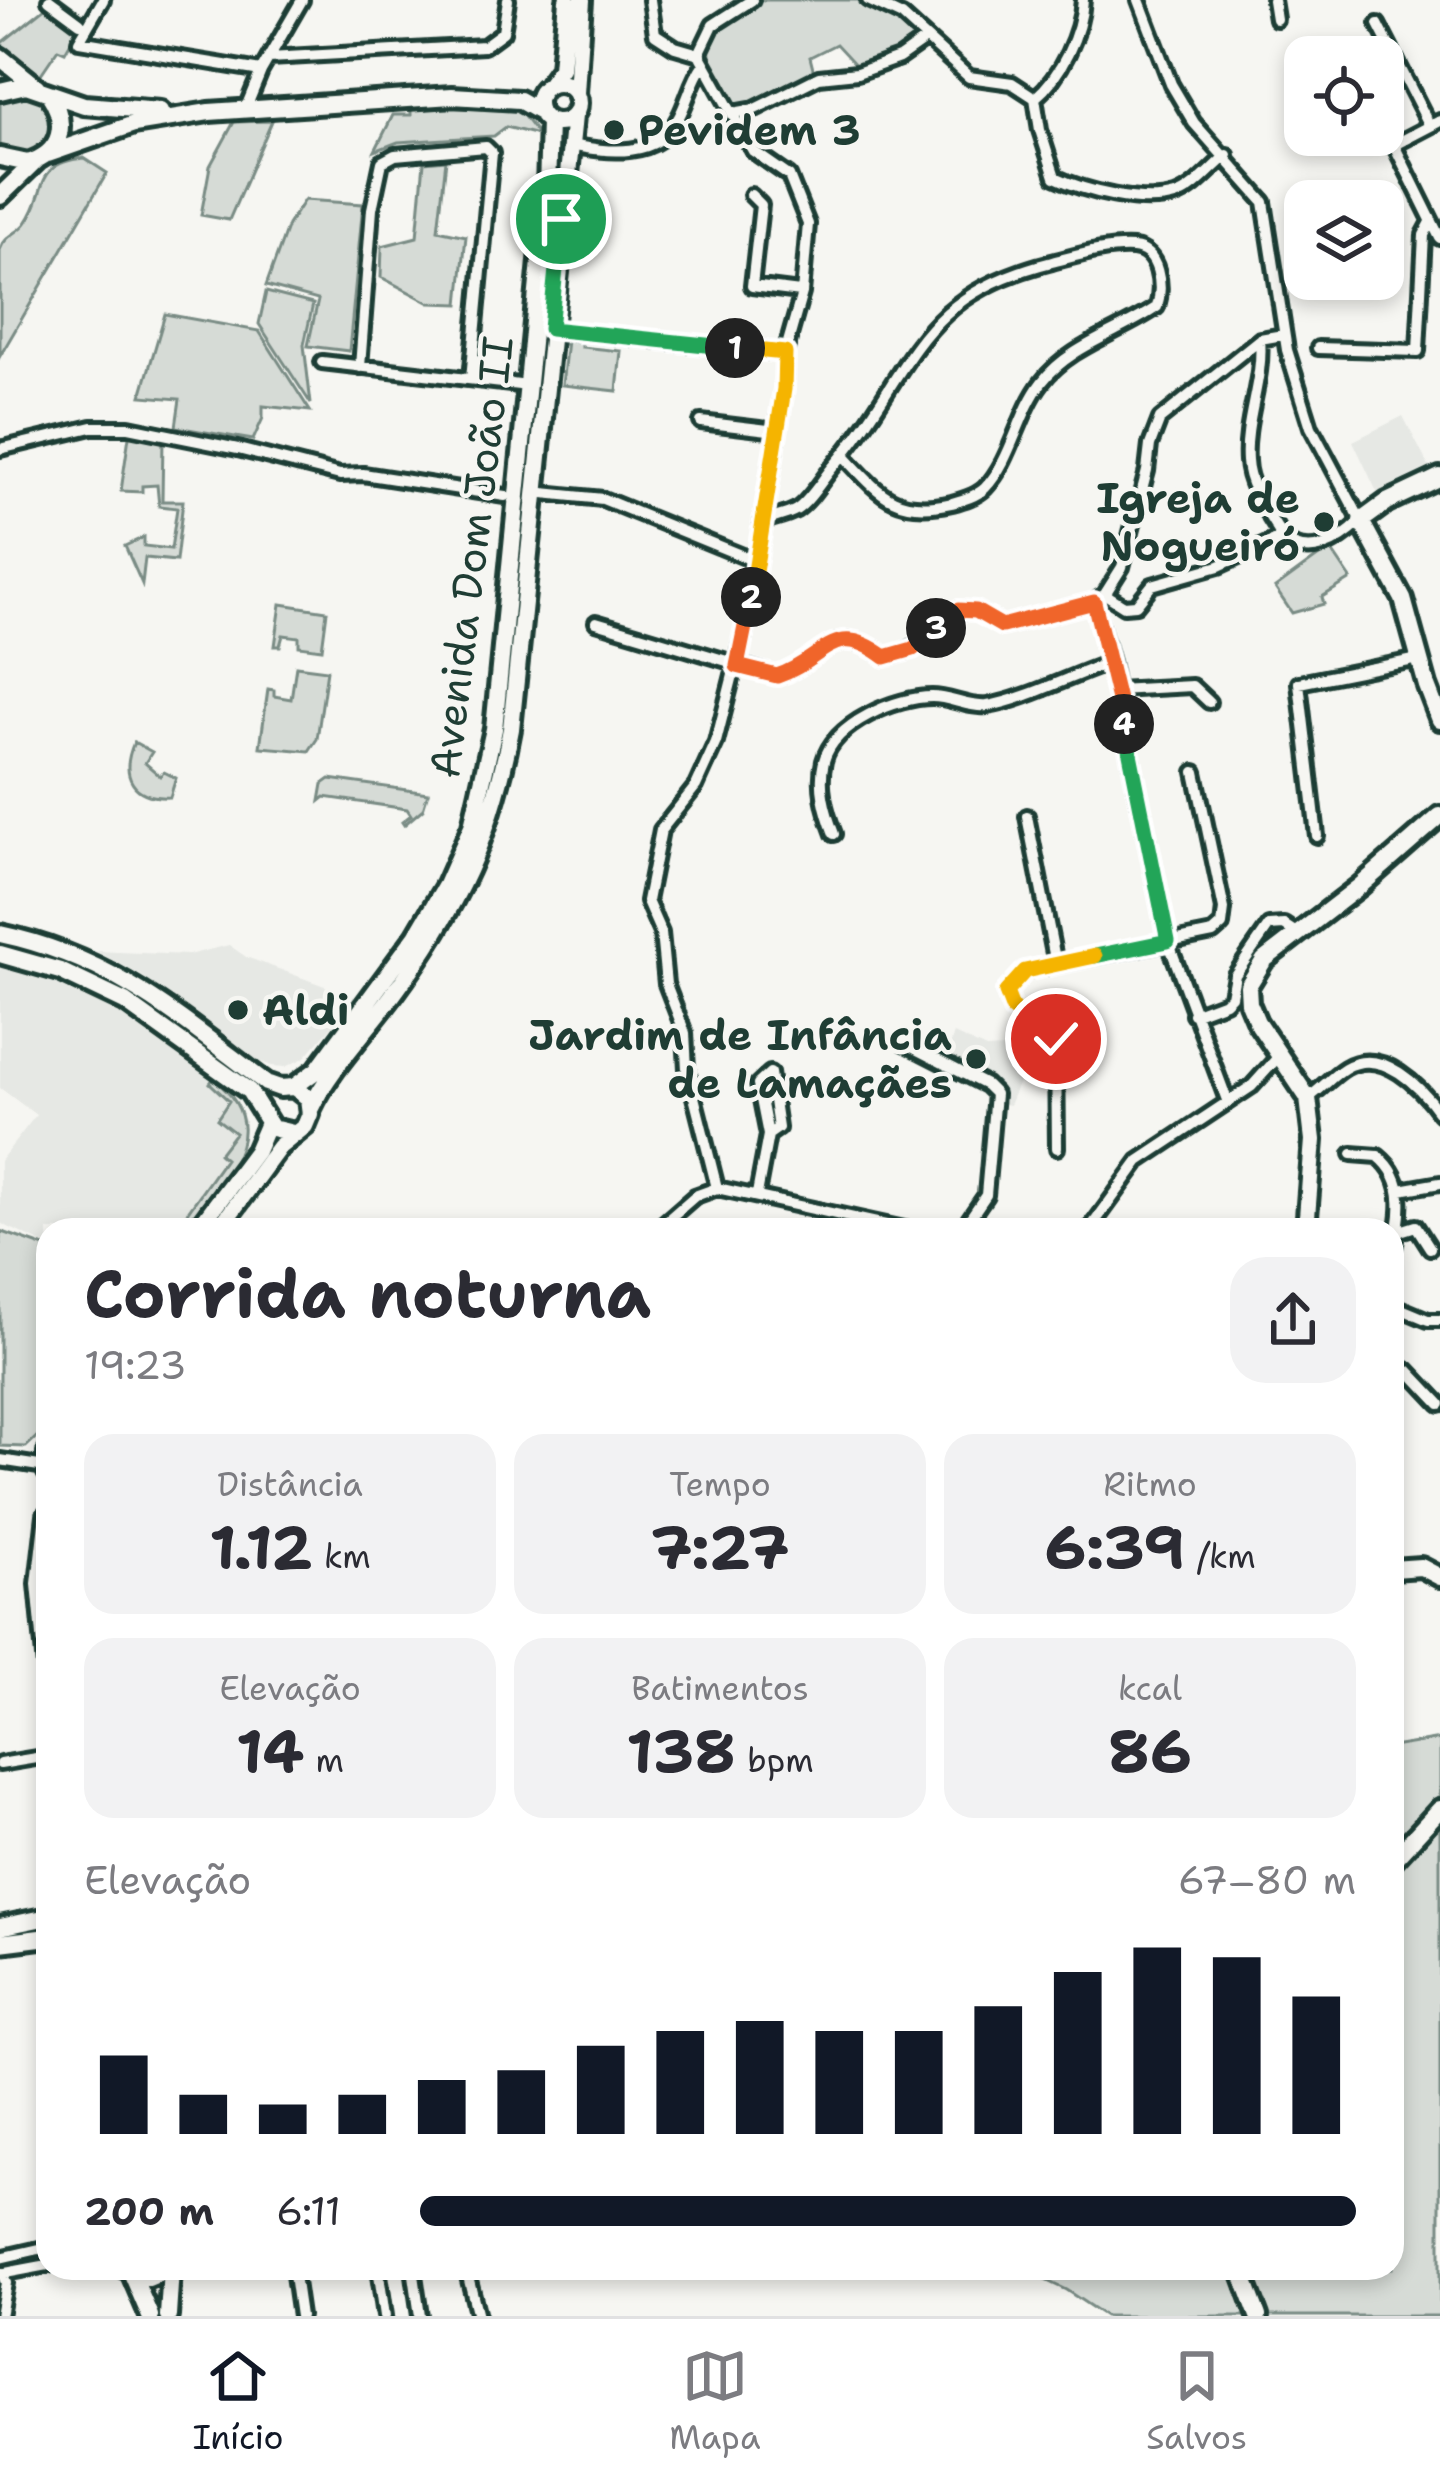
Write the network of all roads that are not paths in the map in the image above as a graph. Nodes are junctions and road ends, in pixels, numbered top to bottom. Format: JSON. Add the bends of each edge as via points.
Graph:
{"nodes":[{"id":1,"x":49,"y":0,"type":"edge"},
{"id":2,"x":103,"y":0,"type":"edge"},
{"id":3,"x":508,"y":0,"type":"edge"},
{"id":4,"x":567,"y":0,"type":"edge"},
{"id":5,"x":582,"y":0,"type":"edge"},
{"id":6,"x":650,"y":0,"type":"edge"},
{"id":7,"x":752,"y":0,"type":"edge"},
{"id":8,"x":868,"y":0,"type":"edge"},
{"id":9,"x":1083,"y":0,"type":"edge"},
{"id":10,"x":1139,"y":0,"type":"edge"},
{"id":11,"x":1273,"y":0,"type":"edge"},
{"id":12,"x":298,"y":1,"type":"edge"},
{"id":13,"x":1276,"y":20,"type":"dead end"},
{"id":14,"x":80,"y":23,"type":"dead end"},
{"id":15,"x":1378,"y":24,"type":"dead end"},
{"id":16,"x":926,"y":39,"type":"junction"},
{"id":17,"x":0,"y":57,"type":"edge"},
{"id":18,"x":268,"y":58,"type":"junction"},
{"id":19,"x":701,"y":59,"type":"junction"},
{"id":20,"x":261,"y":71,"type":"junction"},
{"id":21,"x":544,"y":89,"type":"junction"},
{"id":22,"x":0,"y":91,"type":"edge"},
{"id":23,"x":44,"y":91,"type":"junction"},
{"id":24,"x":576,"y":93,"type":"junction"},
{"id":25,"x":1035,"y":98,"type":"junction"},
{"id":26,"x":519,"y":100,"type":"junction"},
{"id":27,"x":245,"y":110,"type":"junction"},
{"id":28,"x":209,"y":112,"type":"junction"},
{"id":29,"x":733,"y":113,"type":"junction"},
{"id":30,"x":574,"y":116,"type":"junction"},
{"id":31,"x":545,"y":117,"type":"junction"},
{"id":32,"x":1435,"y":123,"type":"edge"},
{"id":33,"x":568,"y":145,"type":"junction"},
{"id":34,"x":1226,"y":155,"type":"junction"},
{"id":35,"x":0,"y":157,"type":"edge"},
{"id":36,"x":42,"y":157,"type":"junction"},
{"id":37,"x":751,"y":195,"type":"dead end"},
{"id":38,"x":0,"y":196,"type":"edge"},
{"id":39,"x":1436,"y":222,"type":"edge"},
{"id":40,"x":1440,"y":238,"type":"edge"},
{"id":41,"x":800,"y":292,"type":"junction"},
{"id":42,"x":550,"y":329,"type":"junction"},
{"id":43,"x":1283,"y":334,"type":"junction"},
{"id":44,"x":1259,"y":339,"type":"junction"},
{"id":45,"x":1318,"y":348,"type":"dead end"},
{"id":46,"x":785,"y":353,"type":"junction"},
{"id":47,"x":322,"y":362,"type":"dead end"},
{"id":48,"x":360,"y":367,"type":"junction"},
{"id":49,"x":471,"y":379,"type":"junction"},
{"id":50,"x":528,"y":386,"type":"junction"},
{"id":51,"x":700,"y":422,"type":"dead end"},
{"id":52,"x":777,"y":431,"type":"junction"},
{"id":53,"x":0,"y":449,"type":"edge"},
{"id":54,"x":843,"y":455,"type":"junction"},
{"id":55,"x":1440,"y":477,"type":"edge"},
{"id":56,"x":544,"y":493,"type":"dead end"},
{"id":57,"x":505,"y":496,"type":"dead end"},
{"id":58,"x":766,"y":497,"type":"junction"},
{"id":59,"x":784,"y":512,"type":"junction"},
{"id":60,"x":1360,"y":521,"type":"junction"},
{"id":61,"x":762,"y":522,"type":"junction"},
{"id":62,"x":1282,"y":537,"type":"junction"},
{"id":63,"x":755,"y":561,"type":"junction"},
{"id":64,"x":1100,"y":598,"type":"junction"},
{"id":65,"x":596,"y":622,"type":"dead end"},
{"id":66,"x":1419,"y":659,"type":"junction"},
{"id":67,"x":1111,"y":662,"type":"junction"},
{"id":68,"x":737,"y":666,"type":"junction"},
{"id":69,"x":1117,"y":690,"type":"junction"},
{"id":70,"x":1209,"y":702,"type":"dead end"},
{"id":71,"x":1440,"y":720,"type":"edge"},
{"id":72,"x":1195,"y":772,"type":"dead end"},
{"id":73,"x":1440,"y":815,"type":"edge"},
{"id":74,"x":1028,"y":816,"type":"dead end"},
{"id":75,"x":834,"y":834,"type":"dead end"},
{"id":76,"x":1317,"y":836,"type":"dead end"},
{"id":77,"x":1296,"y":933,"type":"junction"},
{"id":78,"x":0,"y":934,"type":"edge"},
{"id":79,"x":1168,"y":941,"type":"junction"},
{"id":80,"x":0,"y":954,"type":"edge"},
{"id":81,"x":1056,"y":964,"type":"junction"},
{"id":82,"x":1193,"y":1014,"type":"junction"},
{"id":83,"x":904,"y":1042,"type":"dead end"},
{"id":84,"x":1279,"y":1056,"type":"junction"},
{"id":85,"x":287,"y":1088,"type":"junction"},
{"id":86,"x":1308,"y":1098,"type":"junction"},
{"id":87,"x":1227,"y":1100,"type":"junction"},
{"id":88,"x":311,"y":1108,"type":"junction"},
{"id":89,"x":1440,"y":1114,"type":"edge"},
{"id":90,"x":266,"y":1117,"type":"junction"},
{"id":91,"x":293,"y":1132,"type":"junction"},
{"id":92,"x":768,"y":1135,"type":"junction"},
{"id":93,"x":1057,"y":1148,"type":"dead end"},
{"id":94,"x":1352,"y":1154,"type":"dead end"},
{"id":95,"x":1440,"y":1183,"type":"edge"},
{"id":96,"x":717,"y":1188,"type":"junction"},
{"id":97,"x":1400,"y":1190,"type":"junction"},
{"id":98,"x":757,"y":1194,"type":"junction"},
{"id":99,"x":836,"y":1214,"type":"junction"},
{"id":100,"x":205,"y":1218,"type":"edge"},
{"id":101,"x":227,"y":1218,"type":"edge"},
{"id":102,"x":670,"y":1218,"type":"edge"},
{"id":103,"x":836,"y":1218,"type":"edge"},
{"id":104,"x":854,"y":1218,"type":"edge"},
{"id":105,"x":970,"y":1218,"type":"edge"},
{"id":106,"x":1098,"y":1218,"type":"edge"},
{"id":107,"x":1307,"y":1218,"type":"edge"},
{"id":108,"x":1397,"y":1218,"type":"edge"},
{"id":109,"x":1404,"y":1230,"type":"edge"},
{"id":110,"x":1430,"y":1248,"type":"dead end"},
{"id":111,"x":1404,"y":1310,"type":"edge"},
{"id":112,"x":1440,"y":1320,"type":"edge"},
{"id":113,"x":1404,"y":1368,"type":"edge"},
{"id":114,"x":1440,"y":1404,"type":"edge"},
{"id":115,"x":0,"y":1460,"type":"edge"},
{"id":116,"x":36,"y":1462,"type":"edge"},
{"id":117,"x":1404,"y":1569,"type":"edge"},
{"id":118,"x":1440,"y":1577,"type":"edge"},
{"id":119,"x":36,"y":1758,"type":"edge"},
{"id":120,"x":0,"y":1764,"type":"edge"},
{"id":121,"x":1440,"y":1810,"type":"edge"},
{"id":122,"x":1404,"y":1849,"type":"edge"},
{"id":123,"x":36,"y":1920,"type":"edge"},
{"id":124,"x":0,"y":1928,"type":"edge"},
{"id":125,"x":36,"y":1938,"type":"edge"},
{"id":126,"x":0,"y":1943,"type":"edge"},
{"id":127,"x":36,"y":2250,"type":"edge"},
{"id":128,"x":0,"y":2258,"type":"edge"},
{"id":129,"x":36,"y":2267,"type":"edge"},
{"id":130,"x":1,"y":2274,"type":"edge"},
{"id":131,"x":132,"y":2280,"type":"edge"},
{"id":132,"x":171,"y":2280,"type":"edge"},
{"id":133,"x":295,"y":2280,"type":"edge"},
{"id":134,"x":380,"y":2280,"type":"edge"},
{"id":135,"x":415,"y":2280,"type":"edge"},
{"id":136,"x":469,"y":2280,"type":"edge"},
{"id":137,"x":1244,"y":2280,"type":"edge"},
{"id":138,"x":0,"y":2316,"type":"edge"},
{"id":139,"x":150,"y":2316,"type":"edge"},
{"id":140,"x":168,"y":2316,"type":"edge"},
{"id":141,"x":301,"y":2316,"type":"edge"},
{"id":142,"x":385,"y":2316,"type":"edge"},
{"id":143,"x":420,"y":2316,"type":"edge"},
{"id":144,"x":478,"y":2316,"type":"edge"},
{"id":145,"x":1258,"y":2316,"type":"edge"}],
"edges":[{"from":1,"to":14,"type":"street"},
{"from":2,"to":20,"type":"street","via":[[80,41]]},
{"from":3,"to":18,"type":"street","via":[[503,32],[484,46]]},
{"from":4,"to":21,"type":"main road","name":"Avenida Dom João II","via":[[560,68]]},
{"from":5,"to":24,"type":"main road","name":"Avenida Dom João II"},
{"from":6,"to":19,"type":"street","via":[[656,34]]},
{"from":7,"to":19,"type":"street","via":[[713,25]]},
{"from":8,"to":16,"type":"street"},
{"from":9,"to":25,"type":"street","via":[[1082,22]]},
{"from":10,"to":34,"type":"street","via":[[1171,84]]},
{"from":11,"to":13,"type":"street"},
{"from":12,"to":18,"type":"street"},
{"from":15,"to":32,"type":"street"},
{"from":16,"to":25,"type":"street","via":[[969,77],[1012,83]]},
{"from":16,"to":29,"type":"street","via":[[899,58],[819,77]]},
{"from":17,"to":23,"type":"main road"},
{"from":18,"to":20,"type":"street"},
{"from":19,"to":29,"type":"street"},
{"from":19,"to":33,"type":"street","via":[[678,119],[652,144],[616,152]]},
{"from":20,"to":27,"type":"street"},
{"from":21,"to":24,"type":"main road","via":[[566,85]]},
{"from":21,"to":26,"type":"main road"},
{"from":21,"to":31,"type":"main road","name":"Avenida Dom João II"},
{"from":22,"to":23,"type":"main road","via":[[22,84]]},
{"from":23,"to":28,"type":"main road","via":[[111,110]]},
{"from":23,"to":36,"type":"main road","via":[[61,127]]},
{"from":24,"to":30,"type":"main road","name":"Avenida Dom João II"},
{"from":25,"to":34,"type":"street","via":[[1055,177],[1073,185],[1177,196]]},
{"from":26,"to":27,"type":"main road","via":[[452,96]]},
{"from":26,"to":31,"type":"main road"},
{"from":27,"to":28,"type":"main road"},
{"from":28,"to":36,"type":"main road","via":[[134,124]]},
{"from":29,"to":41,"type":"street","via":[[753,151],[789,176],[800,197],[808,224]]},
{"from":30,"to":31,"type":"main road","via":[[562,123]]},
{"from":30,"to":33,"type":"main road","name":"Avenida Dom João II"},
{"from":31,"to":50,"type":"main road","name":"Avenida Dom João II","via":[[550,150]]},
{"from":32,"to":39,"type":"street","via":[[1394,146]]},
{"from":33,"to":42,"type":"main road","name":"Avenida Dom João II"},
{"from":34,"to":43,"type":"street","via":[[1264,202]]},
{"from":35,"to":36,"type":"main road"},
{"from":36,"to":38,"type":"main road"},
{"from":37,"to":41,"type":"street","via":[[761,205],[752,286]]},
{"from":39,"to":40,"type":"street"},
{"from":39,"to":45,"type":"street","via":[[1424,235],[1418,351]]},
{"from":41,"to":46,"type":"street"},
{"from":42,"to":46,"type":"street"},
{"from":42,"to":88,"type":"main road","name":"Avenida Dom João II","via":[[499,792],[441,925]]},
{"from":43,"to":44,"type":"street"},
{"from":43,"to":60,"type":"street","via":[[1311,428]]},
{"from":44,"to":62,"type":"street","via":[[1246,459]]},
{"from":44,"to":64,"type":"street","via":[[1160,419],[1122,567]]},
{"from":46,"to":52,"type":"street"},
{"from":47,"to":48,"type":"street"},
{"from":48,"to":49,"type":"street"},
{"from":48,"to":49,"type":"street","via":[[382,162],[395,154],[486,147],[492,154]]},
{"from":49,"to":50,"type":"street"},
{"from":50,"to":85,"type":"main road","name":"Avenida Dom João II","via":[[494,729],[472,826],[416,936],[317,1070]]},
{"from":51,"to":52,"type":"street"},
{"from":52,"to":58,"type":"street"},
{"from":53,"to":57,"type":"street","via":[[129,427],[340,475]]},
{"from":54,"to":54,"type":"street","via":[[919,339],[962,299],[1058,260],[1129,248],[1155,262],[1157,307],[1040,383],[985,488],[967,500],[927,507],[890,501]]},
{"from":54,"to":59,"type":"street","via":[[796,511]]},
{"from":55,"to":60,"type":"main road"},
{"from":56,"to":63,"type":"street","via":[[603,499]]},
{"from":58,"to":59,"type":"street"},
{"from":58,"to":61,"type":"street"},
{"from":59,"to":61,"type":"street"},
{"from":60,"to":62,"type":"street","via":[[1307,551]]},
{"from":60,"to":66,"type":"main road","via":[[1403,598]]},
{"from":61,"to":63,"type":"street"},
{"from":62,"to":64,"type":"street","via":[[1152,585],[1136,605]]},
{"from":63,"to":68,"type":"street"},
{"from":64,"to":67,"type":"street"},
{"from":64,"to":68,"type":"street","via":[[1002,626],[958,610],[899,655],[885,657],[847,639],[777,676]]},
{"from":65,"to":68,"type":"street"},
{"from":66,"to":71,"type":"main road"},
{"from":66,"to":76,"type":"street","via":[[1299,683]]},
{"from":67,"to":69,"type":"street"},
{"from":67,"to":75,"type":"street","via":[[996,704],[922,698],[863,719],[824,760]]},
{"from":68,"to":96,"type":"street","via":[[711,758],[661,830],[647,901],[661,933],[666,984],[685,1033]]},
{"from":69,"to":70,"type":"street","via":[[1192,686]]},
{"from":69,"to":79,"type":"street"},
{"from":72,"to":79,"type":"street","via":[[1222,925],[1213,934]]},
{"from":73,"to":77,"type":"main road"},
{"from":74,"to":81,"type":"street"},
{"from":77,"to":82,"type":"street","via":[[1269,926],[1235,975],[1232,996]]},
{"from":77,"to":84,"type":"main road","via":[[1248,986]]},
{"from":78,"to":85,"type":"main road","via":[[118,975],[240,1065]]},
{"from":79,"to":81,"type":"street"},
{"from":79,"to":82,"type":"street"},
{"from":80,"to":90,"type":"main road","via":[[125,1002],[249,1091]]},
{"from":81,"to":93,"type":"street","via":[[1025,971],[1006,992],[1013,1010],[1056,1039]]},
{"from":82,"to":87,"type":"street"},
{"from":83,"to":105,"type":"street","via":[[995,1094],[986,1195]]},
{"from":84,"to":86,"type":"main road"},
{"from":84,"to":87,"type":"street"},
{"from":85,"to":88,"type":"main road"},
{"from":85,"to":90,"type":"main road","name":"Avenida Dom João II","via":[[267,1100]]},
{"from":86,"to":89,"type":"street","via":[[1348,1066],[1372,1061],[1425,1092]]},
{"from":86,"to":107,"type":"main road"},
{"from":87,"to":106,"type":"street","via":[[1139,1161]]},
{"from":88,"to":91,"type":"main road","name":"Avenida Dom João II"},
{"from":90,"to":91,"type":"main road","via":[[277,1131]]},
{"from":90,"to":100,"type":"main road","name":"Avenida Dom João II","via":[[256,1151]]},
{"from":91,"to":101,"type":"main road","name":"Avenida Dom João II"},
{"from":92,"to":92,"type":"street","via":[[778,1128],[770,1073],[758,1084]]},
{"from":92,"to":98,"type":"street"},
{"from":94,"to":97,"type":"street","via":[[1378,1156]]},
{"from":95,"to":97,"type":"street"},
{"from":96,"to":98,"type":"street"},
{"from":96,"to":102,"type":"street"},
{"from":97,"to":108,"type":"street"},
{"from":98,"to":99,"type":"street"},
{"from":99,"to":103,"type":"street"},
{"from":99,"to":104,"type":"street"},
{"from":109,"to":110,"type":"street","via":[[1416,1226]]},
{"from":111,"to":112,"type":"street"},
{"from":113,"to":114,"type":"street"},
{"from":115,"to":116,"type":"street"},
{"from":117,"to":118,"type":"main road"},
{"from":119,"to":120,"type":"street"},
{"from":121,"to":122,"type":"main road"},
{"from":123,"to":124,"type":"main road"},
{"from":125,"to":126,"type":"main road"},
{"from":127,"to":128,"type":"street"},
{"from":129,"to":130,"type":"street"},
{"from":130,"to":138,"type":"street"},
{"from":131,"to":139,"type":"main road"},
{"from":132,"to":140,"type":"main road"},
{"from":133,"to":141,"type":"street"},
{"from":134,"to":142,"type":"street"},
{"from":135,"to":143,"type":"street"},
{"from":136,"to":144,"type":"street"},
{"from":137,"to":145,"type":"main road"}]}
